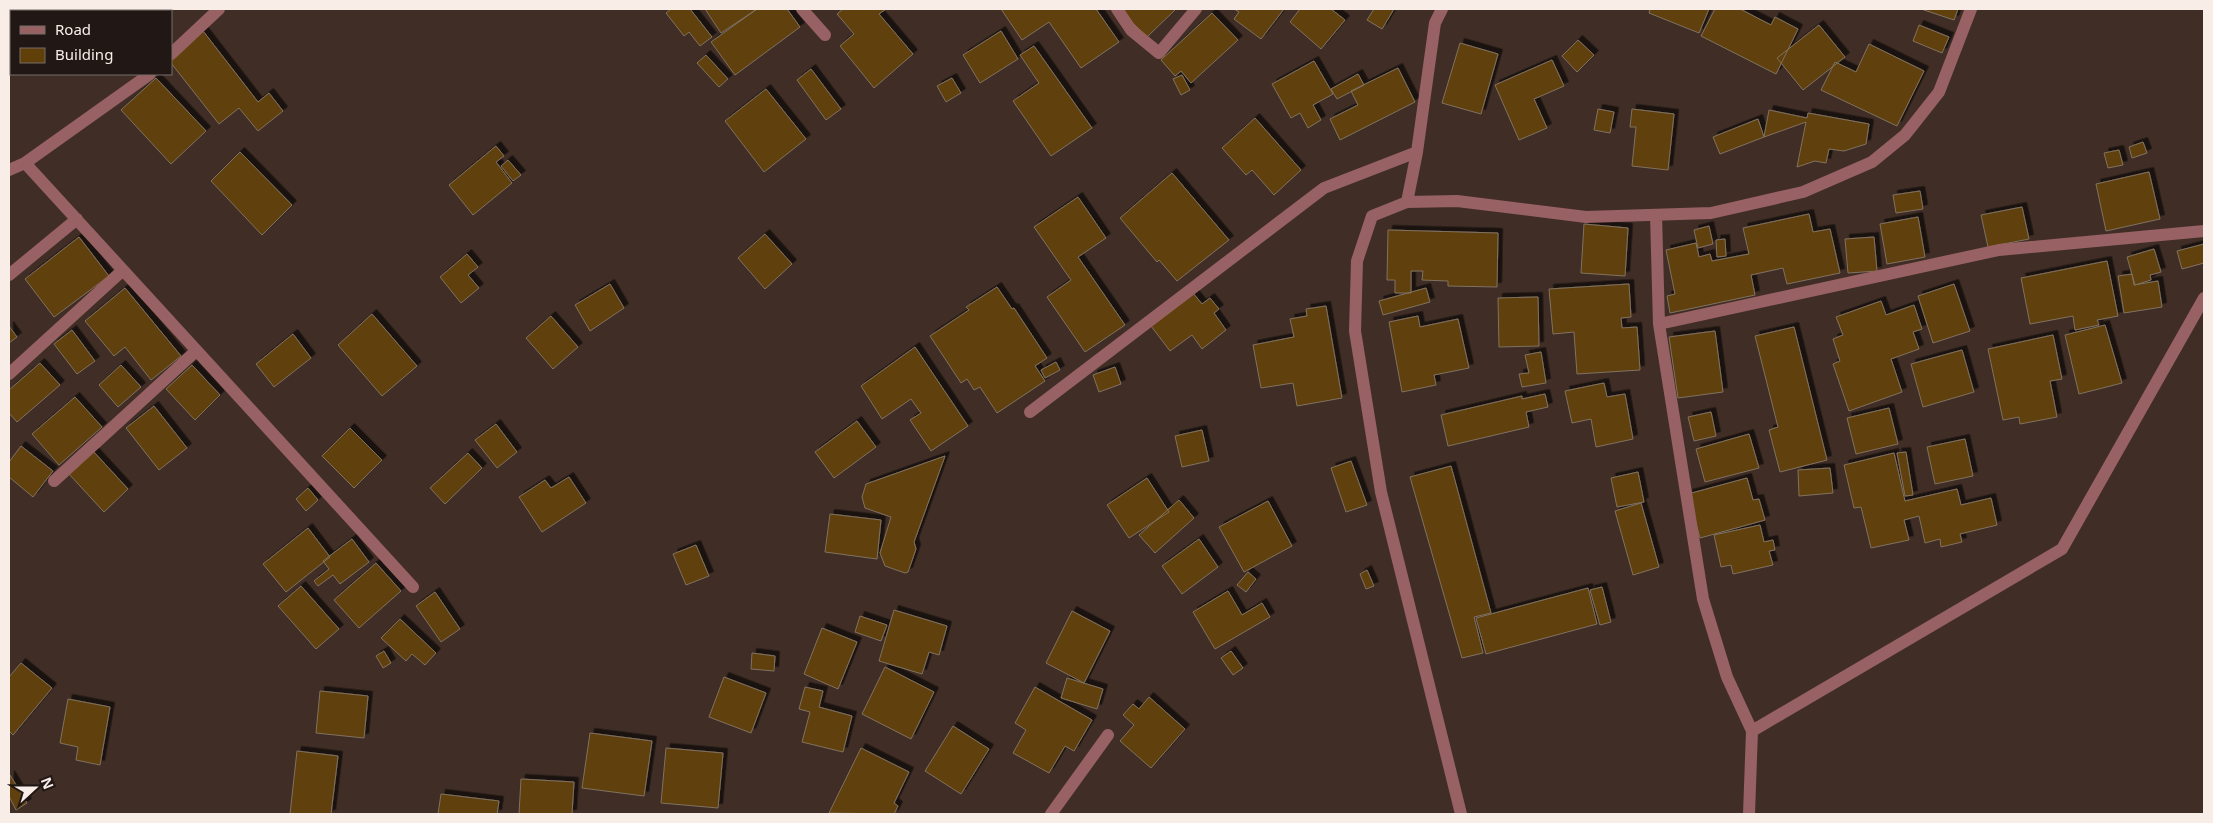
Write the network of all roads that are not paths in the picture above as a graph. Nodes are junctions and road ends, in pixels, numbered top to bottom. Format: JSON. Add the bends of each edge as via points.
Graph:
{"nodes":[{"id":1,"x":219,"y":9,"type":"edge"},
{"id":2,"x":802,"y":9,"type":"edge"},
{"id":3,"x":1117,"y":9,"type":"edge"},
{"id":4,"x":1196,"y":9,"type":"edge"},
{"id":5,"x":1442,"y":9,"type":"edge"},
{"id":6,"x":1971,"y":9,"type":"edge"},
{"id":7,"x":825,"y":35,"type":"dead end"},
{"id":8,"x":172,"y":53,"type":"edge"},
{"id":9,"x":149,"y":75,"type":"edge"},
{"id":10,"x":1417,"y":152,"type":"junction"},
{"id":11,"x":25,"y":163,"type":"junction"},
{"id":12,"x":9,"y":170,"type":"edge"},
{"id":13,"x":1407,"y":202,"type":"junction"},
{"id":14,"x":1656,"y":215,"type":"junction"},
{"id":15,"x":77,"y":219,"type":"junction"},
{"id":16,"x":2204,"y":231,"type":"edge"},
{"id":17,"x":123,"y":270,"type":"junction"},
{"id":18,"x":9,"y":275,"type":"edge"},
{"id":19,"x":2204,"y":298,"type":"edge"},
{"id":20,"x":1659,"y":324,"type":"junction"},
{"id":21,"x":196,"y":351,"type":"junction"},
{"id":22,"x":9,"y":374,"type":"edge"},
{"id":23,"x":1030,"y":412,"type":"dead end"},
{"id":24,"x":54,"y":481,"type":"dead end"},
{"id":25,"x":413,"y":588,"type":"dead end"},
{"id":26,"x":1752,"y":731,"type":"junction"},
{"id":27,"x":1108,"y":735,"type":"dead end"},
{"id":28,"x":1050,"y":814,"type":"edge"},
{"id":29,"x":1461,"y":814,"type":"edge"},
{"id":30,"x":1749,"y":814,"type":"edge"}],
"edges":[{"from":1,"to":8,"type":"street"},
{"from":2,"to":7,"type":"street"},
{"from":3,"to":4,"type":"street","via":[[1131,30],[1160,53]]},
{"from":5,"to":10,"type":"street","via":[[1435,23]]},
{"from":6,"to":14,"type":"street","via":[[1939,92],[1905,135],[1872,162],[1804,192],[1711,213]]},
{"from":9,"to":11,"type":"street"},
{"from":10,"to":13,"type":"street"},
{"from":10,"to":23,"type":"street","via":[[1324,188]]},
{"from":11,"to":12,"type":"street"},
{"from":11,"to":15,"type":"street"},
{"from":13,"to":14,"type":"street","via":[[1457,202],[1586,217]]},
{"from":13,"to":29,"type":"street","via":[[1372,216],[1357,261],[1355,331],[1381,492]]},
{"from":14,"to":20,"type":"street"},
{"from":15,"to":17,"type":"street"},
{"from":15,"to":18,"type":"street"},
{"from":16,"to":20,"type":"street","via":[[1999,250]]},
{"from":17,"to":21,"type":"street"},
{"from":17,"to":22,"type":"street"},
{"from":19,"to":26,"type":"street","via":[[2062,549]]},
{"from":20,"to":26,"type":"street","via":[[1703,599],[1727,676]]},
{"from":21,"to":24,"type":"street"},
{"from":21,"to":25,"type":"street"},
{"from":26,"to":30,"type":"street"},
{"from":27,"to":28,"type":"street"}]}
